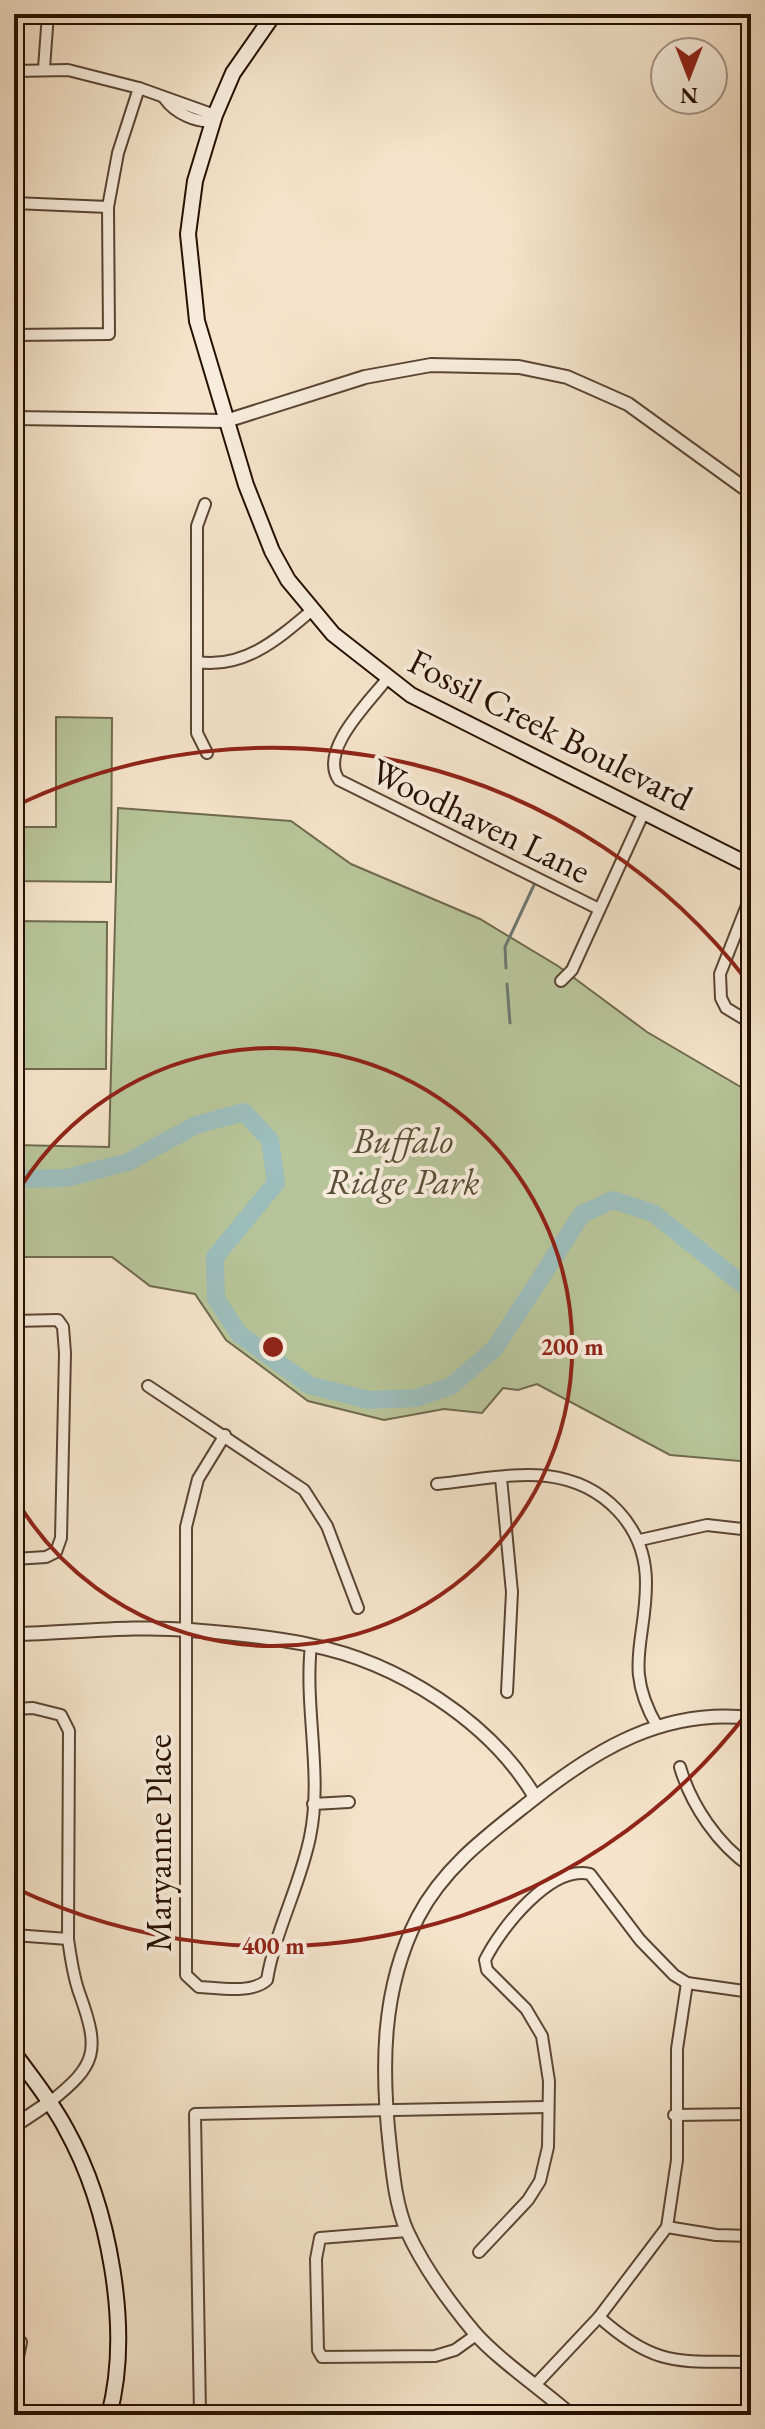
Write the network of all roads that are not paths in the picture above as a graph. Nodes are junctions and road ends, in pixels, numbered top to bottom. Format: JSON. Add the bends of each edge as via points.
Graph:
{"nodes":[{"id":1,"x":48,"y":14,"type":"edge"},
{"id":2,"x":274,"y":14,"type":"edge"},
{"id":3,"x":44,"y":68,"type":"junction"},
{"id":4,"x":14,"y":71,"type":"edge"},
{"id":5,"x":139,"y":88,"type":"junction"},
{"id":6,"x":212,"y":121,"type":"junction"},
{"id":7,"x":14,"y":203,"type":"edge"},
{"id":8,"x":108,"y":207,"type":"junction"},
{"id":9,"x":14,"y":335,"type":"edge"},
{"id":10,"x":14,"y":418,"type":"edge"},
{"id":11,"x":226,"y":421,"type":"junction"},
{"id":12,"x":751,"y":493,"type":"edge"},
{"id":13,"x":205,"y":504,"type":"dead end"},
{"id":14,"x":311,"y":611,"type":"junction"},
{"id":15,"x":197,"y":662,"type":"junction"},
{"id":16,"x":387,"y":679,"type":"junction"},
{"id":17,"x":207,"y":753,"type":"dead end"},
{"id":18,"x":644,"y":812,"type":"junction"},
{"id":19,"x":751,"y":866,"type":"edge"},
{"id":20,"x":751,"y":895,"type":"edge"},
{"id":21,"x":599,"y":909,"type":"junction"},
{"id":22,"x":561,"y":981,"type":"dead end"},
{"id":23,"x":751,"y":1023,"type":"edge"},
{"id":24,"x":14,"y":1321,"type":"edge"},
{"id":25,"x":148,"y":1386,"type":"dead end"},
{"id":26,"x":225,"y":1435,"type":"junction"},
{"id":27,"x":501,"y":1478,"type":"junction"},
{"id":28,"x":437,"y":1484,"type":"dead end"},
{"id":29,"x":751,"y":1530,"type":"edge"},
{"id":30,"x":640,"y":1540,"type":"junction"},
{"id":31,"x":14,"y":1559,"type":"edge"},
{"id":32,"x":358,"y":1608,"type":"dead end"},
{"id":33,"x":188,"y":1630,"type":"junction"},
{"id":34,"x":14,"y":1634,"type":"edge"},
{"id":35,"x":311,"y":1645,"type":"junction"},
{"id":36,"x":507,"y":1692,"type":"dead end"},
{"id":37,"x":14,"y":1709,"type":"edge"},
{"id":38,"x":751,"y":1718,"type":"edge"},
{"id":39,"x":657,"y":1726,"type":"junction"},
{"id":40,"x":680,"y":1767,"type":"dead end"},
{"id":41,"x":535,"y":1797,"type":"junction"},
{"id":42,"x":349,"y":1802,"type":"dead end"},
{"id":43,"x":313,"y":1804,"type":"junction"},
{"id":44,"x":751,"y":1867,"type":"edge"},
{"id":45,"x":14,"y":1935,"type":"edge"},
{"id":46,"x":68,"y":1939,"type":"junction"},
{"id":47,"x":687,"y":1983,"type":"junction"},
{"id":48,"x":751,"y":1992,"type":"edge"},
{"id":49,"x":14,"y":2053,"type":"edge"},
{"id":50,"x":50,"y":2102,"type":"junction"},
{"id":51,"x":547,"y":2107,"type":"junction"},
{"id":52,"x":386,"y":2112,"type":"junction"},
{"id":53,"x":751,"y":2114,"type":"edge"},
{"id":54,"x":674,"y":2115,"type":"junction"},
{"id":55,"x":14,"y":2126,"type":"edge"},
{"id":56,"x":667,"y":2227,"type":"junction"},
{"id":57,"x":407,"y":2231,"type":"junction"},
{"id":58,"x":751,"y":2236,"type":"edge"},
{"id":59,"x":479,"y":2252,"type":"dead end"},
{"id":60,"x":599,"y":2317,"type":"junction"},
{"id":61,"x":476,"y":2335,"type":"junction"},
{"id":62,"x":21,"y":2342,"type":"dead end"},
{"id":63,"x":751,"y":2362,"type":"edge"},
{"id":64,"x":14,"y":2377,"type":"edge"},
{"id":65,"x":536,"y":2384,"type":"junction"},
{"id":66,"x":109,"y":2415,"type":"edge"},
{"id":67,"x":200,"y":2415,"type":"edge"},
{"id":68,"x":571,"y":2415,"type":"edge"}],
"edges":[{"from":1,"to":3,"type":"street"},
{"from":2,"to":6,"type":"main road","name":"Fossil Creek Boulevard","via":[[233,73]]},
{"from":3,"to":4,"type":"street"},
{"from":3,"to":5,"type":"street"},
{"from":5,"to":6,"type":"street","via":[[209,113]]},
{"from":5,"to":8,"type":"street"},
{"from":6,"to":11,"type":"main road","name":"Fossil Creek Boulevard","via":[[189,211],[189,272],[197,321]]},
{"from":7,"to":8,"type":"street"},
{"from":8,"to":9,"type":"street","via":[[109,334]]},
{"from":10,"to":11,"type":"street"},
{"from":11,"to":12,"type":"street","via":[[365,377],[431,365],[519,367],[567,377],[628,404]]},
{"from":11,"to":14,"type":"main road","name":"Fossil Creek Boulevard","via":[[272,551]]},
{"from":13,"to":15,"type":"street","via":[[197,526]]},
{"from":14,"to":15,"type":"street","via":[[256,653],[231,662]]},
{"from":14,"to":16,"type":"main road","name":"Fossil Creek Boulevard"},
{"from":15,"to":17,"type":"street","via":[[197,733]]},
{"from":16,"to":18,"type":"main road","name":"Fossil Creek Boulevard"},
{"from":16,"to":21,"type":"street","name":"Woodhaven Lane","via":[[337,745],[333,765],[339,780]]},
{"from":18,"to":19,"type":"main road","name":"Fossil Creek Boulevard"},
{"from":18,"to":21,"type":"street"},
{"from":20,"to":23,"type":"street","via":[[719,982],[726,1008]]},
{"from":21,"to":22,"type":"street","via":[[572,970]]},
{"from":24,"to":31,"type":"street","via":[[58,1320],[65,1353],[61,1538],[56,1552],[46,1557]]},
{"from":25,"to":26,"type":"street"},
{"from":26,"to":32,"type":"street","via":[[313,1501]]},
{"from":26,"to":33,"type":"street","name":"Maryanne Place","via":[[198,1479],[189,1508]]},
{"from":27,"to":28,"type":"street"},
{"from":27,"to":30,"type":"street","via":[[544,1476],[577,1484],[609,1503]]},
{"from":27,"to":36,"type":"street","via":[[512,1592]]},
{"from":29,"to":30,"type":"street","via":[[707,1525]]},
{"from":30,"to":39,"type":"street","via":[[646,1583],[637,1667],[644,1703]]},
{"from":33,"to":34,"type":"street"},
{"from":33,"to":35,"type":"street"},
{"from":33,"to":43,"type":"street","name":"Maryanne Place","via":[[186,1975],[193,1985],[242,1988],[267,1980],[310,1837]]},
{"from":35,"to":41,"type":"street","via":[[391,1675],[461,1714],[514,1766]]},
{"from":35,"to":43,"type":"street","name":"Maryanne Place"},
{"from":37,"to":46,"type":"street","via":[[48,1710],[67,1722]]},
{"from":38,"to":39,"type":"street","via":[[697,1717]]},
{"from":39,"to":41,"type":"street","via":[[614,1742]]},
{"from":40,"to":44,"type":"street","via":[[711,1828]]},
{"from":41,"to":52,"type":"street","via":[[463,1855],[418,1917],[387,2012]]},
{"from":42,"to":43,"type":"street"},
{"from":45,"to":46,"type":"street"},
{"from":46,"to":50,"type":"street","via":[[93,2051],[75,2082]]},
{"from":47,"to":48,"type":"street"},
{"from":47,"to":51,"type":"street","via":[[640,1940],[590,1874],[568,1874],[539,1893],[485,1960],[487,1970],[526,2009],[542,2036]]},
{"from":47,"to":54,"type":"street"},
{"from":49,"to":50,"type":"main road"},
{"from":50,"to":55,"type":"street"},
{"from":50,"to":66,"type":"main road","via":[[72,2139],[99,2212],[113,2281],[118,2341]]},
{"from":51,"to":52,"type":"street"},
{"from":51,"to":59,"type":"street","via":[[548,2147],[540,2181]]},
{"from":52,"to":57,"type":"street"},
{"from":52,"to":67,"type":"street","via":[[195,2114]]},
{"from":53,"to":54,"type":"street"},
{"from":54,"to":56,"type":"street","via":[[677,2160]]},
{"from":56,"to":58,"type":"street"},
{"from":56,"to":60,"type":"street"},
{"from":57,"to":61,"type":"street"},
{"from":57,"to":61,"type":"street","via":[[320,2238],[316,2259],[322,2357],[435,2356]]},
{"from":60,"to":63,"type":"street","via":[[653,2356]]},
{"from":60,"to":65,"type":"street"},
{"from":61,"to":65,"type":"street"},
{"from":62,"to":64,"type":"street"},
{"from":65,"to":68,"type":"street"}]}
